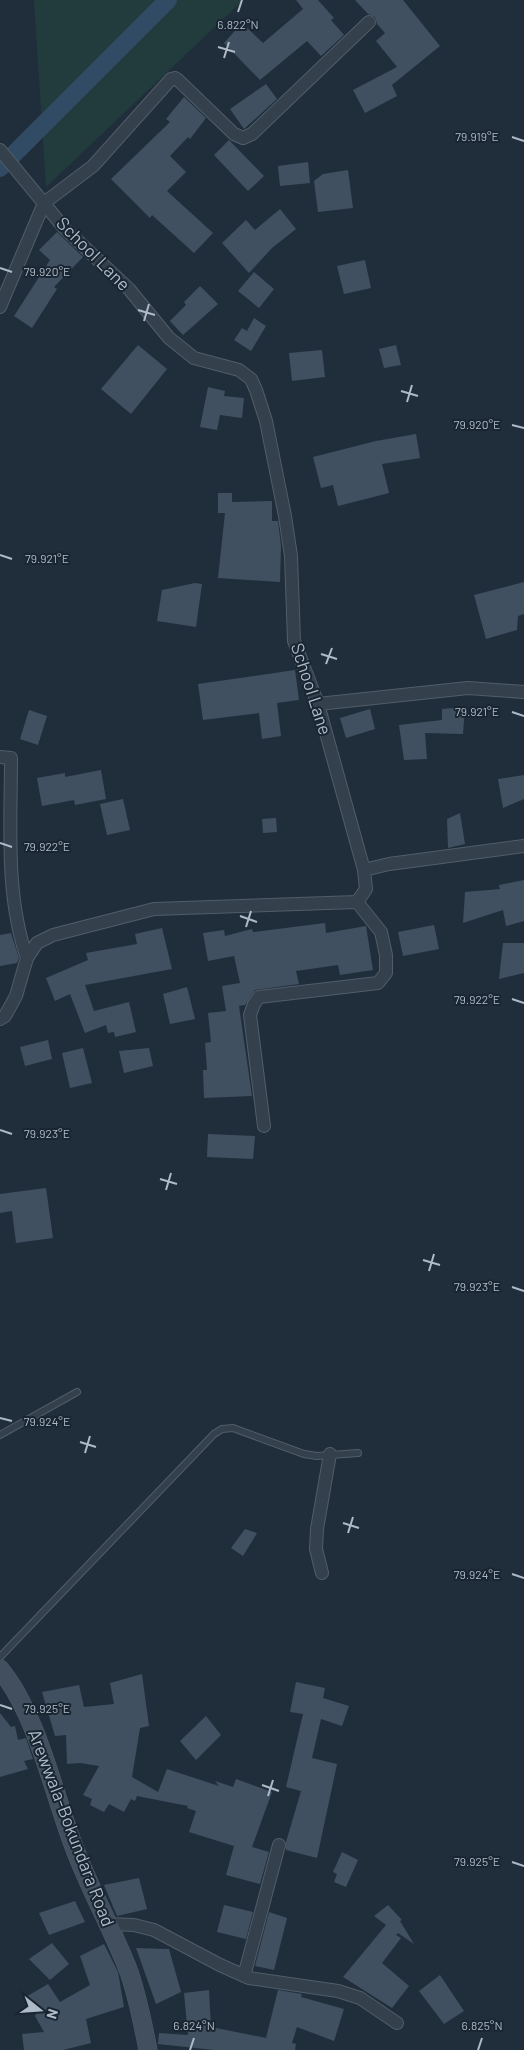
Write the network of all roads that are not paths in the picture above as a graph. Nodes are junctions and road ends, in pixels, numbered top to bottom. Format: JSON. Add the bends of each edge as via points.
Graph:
{"nodes":[{"id":1,"x":369,"y":22,"type":"dead end"},
{"id":2,"x":0,"y":150,"type":"edge"},
{"id":3,"x":44,"y":203,"type":"junction"},
{"id":4,"x":0,"y":307,"type":"edge"},
{"id":5,"x":524,"y":692,"type":"edge"},
{"id":6,"x":318,"y":704,"type":"junction"},
{"id":7,"x":0,"y":757,"type":"edge"},
{"id":8,"x":524,"y":846,"type":"edge"},
{"id":9,"x":364,"y":870,"type":"junction"},
{"id":10,"x":357,"y":902,"type":"junction"},
{"id":11,"x":27,"y":958,"type":"junction"},
{"id":12,"x":0,"y":1019,"type":"edge"},
{"id":13,"x":264,"y":1126,"type":"dead end"},
{"id":14,"x":77,"y":1392,"type":"dead end"},
{"id":15,"x":0,"y":1435,"type":"edge"},
{"id":16,"x":358,"y":1452,"type":"dead end"},
{"id":17,"x":330,"y":1454,"type":"junction"},
{"id":18,"x":322,"y":1573,"type":"dead end"},
{"id":19,"x":0,"y":1657,"type":"edge"},
{"id":20,"x":0,"y":1669,"type":"edge"},
{"id":21,"x":279,"y":1845,"type":"dead end"},
{"id":22,"x":108,"y":1924,"type":"junction"},
{"id":23,"x":244,"y":1976,"type":"junction"},
{"id":24,"x":397,"y":2024,"type":"dead end"},
{"id":25,"x":148,"y":2050,"type":"edge"}],
"edges":[{"from":1,"to":3,"type":"street","via":[[252,134],[243,138],[234,134],[178,80],[171,79],[93,166]]},
{"from":2,"to":3,"type":"street","name":"School Lane"},
{"from":3,"to":4,"type":"street"},
{"from":3,"to":6,"type":"street","name":"School Lane","via":[[65,229],[129,289],[170,338],[194,358],[239,370],[251,379],[266,422],[285,516],[291,556],[294,641]]},
{"from":5,"to":6,"type":"street","via":[[468,688]]},
{"from":6,"to":9,"type":"street","name":"School Lane"},
{"from":7,"to":11,"type":"street","via":[[10,758],[15,915]]},
{"from":8,"to":9,"type":"street"},
{"from":9,"to":10,"type":"street","name":"School Lane","via":[[366,889]]},
{"from":10,"to":11,"type":"street","via":[[154,909],[54,935],[37,943]]},
{"from":10,"to":13,"type":"street","via":[[381,932],[386,973],[378,983],[259,997],[254,1004],[250,1015]]},
{"from":11,"to":12,"type":"street","via":[[16,996]]},
{"from":14,"to":15,"type":"lane"},
{"from":16,"to":17,"type":"lane"},
{"from":17,"to":18,"type":"street","via":[[317,1529],[316,1549]]},
{"from":17,"to":19,"type":"lane","via":[[304,1454],[233,1428],[222,1429]]},
{"from":20,"to":22,"type":"street","name":"Arewwala-Bokundara Road","via":[[9,1680],[33,1731],[74,1848]]},
{"from":21,"to":23,"type":"street"},
{"from":22,"to":23,"type":"street","via":[[154,1930]]},
{"from":22,"to":25,"type":"street","name":"Arewwala-Bokundara Road","via":[[137,1999]]},
{"from":23,"to":24,"type":"street","via":[[338,1990],[360,1998]]}]}
